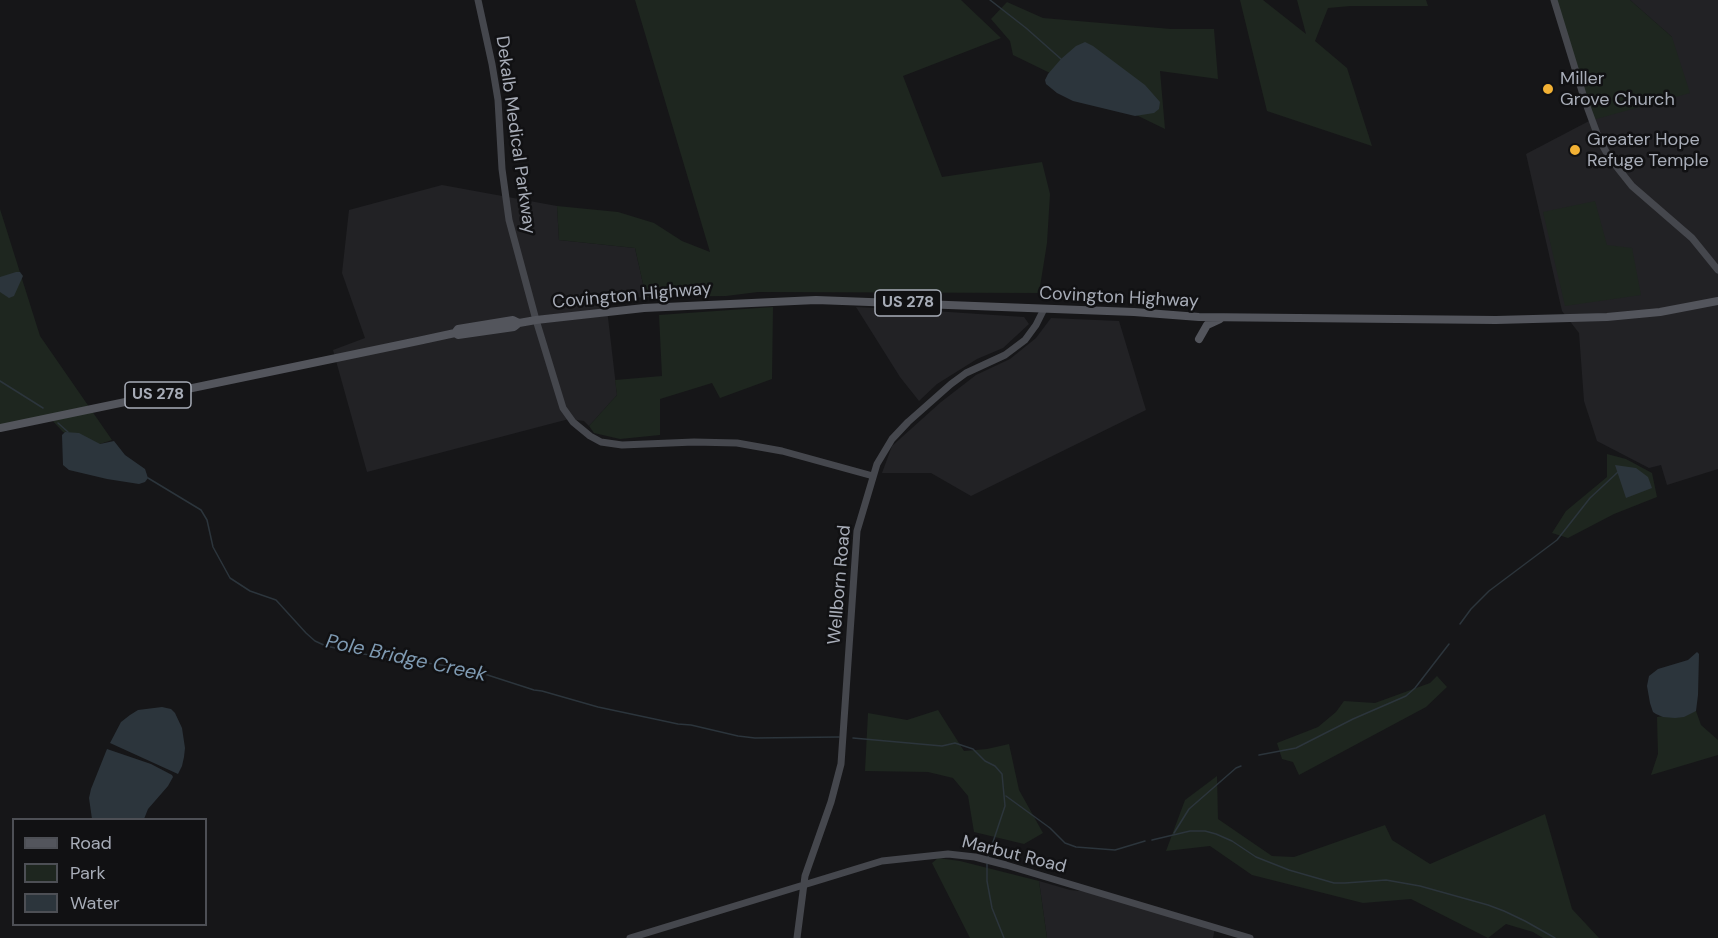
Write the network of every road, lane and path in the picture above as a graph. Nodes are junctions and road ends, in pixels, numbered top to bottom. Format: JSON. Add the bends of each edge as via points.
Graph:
{"nodes":[{"id":1,"x":478,"y":0,"type":"edge"},
{"id":2,"x":1554,"y":0,"type":"edge"},
{"id":3,"x":1718,"y":270,"type":"edge"},
{"id":4,"x":1718,"y":301,"type":"edge"},
{"id":5,"x":1044,"y":309,"type":"junction"},
{"id":6,"x":1224,"y":317,"type":"junction"},
{"id":7,"x":536,"y":320,"type":"junction"},
{"id":8,"x":1199,"y":339,"type":"dead end"},
{"id":9,"x":0,"y":428,"type":"edge"},
{"id":10,"x":873,"y":476,"type":"junction"},
{"id":11,"x":807,"y":869,"type":"junction"},
{"id":12,"x":815,"y":880,"type":"junction"},
{"id":13,"x":804,"y":884,"type":"junction"},
{"id":14,"x":630,"y":938,"type":"edge"},
{"id":15,"x":798,"y":938,"type":"edge"},
{"id":16,"x":1250,"y":938,"type":"edge"}],
"edges":[{"from":1,"to":7,"type":"street","name":"Dekalb Medical Parkway","via":[[498,100],[509,220]]},
{"from":2,"to":3,"type":"street","via":[[1585,101],[1610,158],[1632,186],[1692,238]]},
{"from":4,"to":6,"type":"main road","name":"Covington Highway","number":"US 278","via":[[1660,312],[1581,319]]},
{"from":5,"to":6,"type":"main road","name":"Covington Highway","number":"US 278"},
{"from":5,"to":7,"type":"main road","name":"Covington Highway","number":"US 278","via":[[816,300],[644,308]]},
{"from":5,"to":10,"type":"street","name":"Wellborn Road","via":[[1020,345],[966,373],[908,422],[892,439]]},
{"from":6,"to":8,"type":"main road","via":[[1207,325]]},
{"from":7,"to":9,"type":"main road","name":"Covington Highway","number":"US 278","via":[[514,327],[455,333]]},
{"from":7,"to":10,"type":"street","name":"Dekalb Medical Parkway","via":[[563,408],[580,429],[601,442],[737,443]]},
{"from":10,"to":11,"type":"street","name":"Wellborn Road","via":[[857,531],[841,764]]},
{"from":11,"to":12,"type":"street"},
{"from":11,"to":13,"type":"street","name":"Wellborn Road"},
{"from":12,"to":13,"type":"street","name":"Marbut Road"},
{"from":12,"to":16,"type":"street","name":"Marbut Road","via":[[882,861],[948,854],[975,857]]},
{"from":13,"to":14,"type":"street","name":"Marbut Road"},
{"from":13,"to":15,"type":"street","name":"Wellborn Road"}]}
